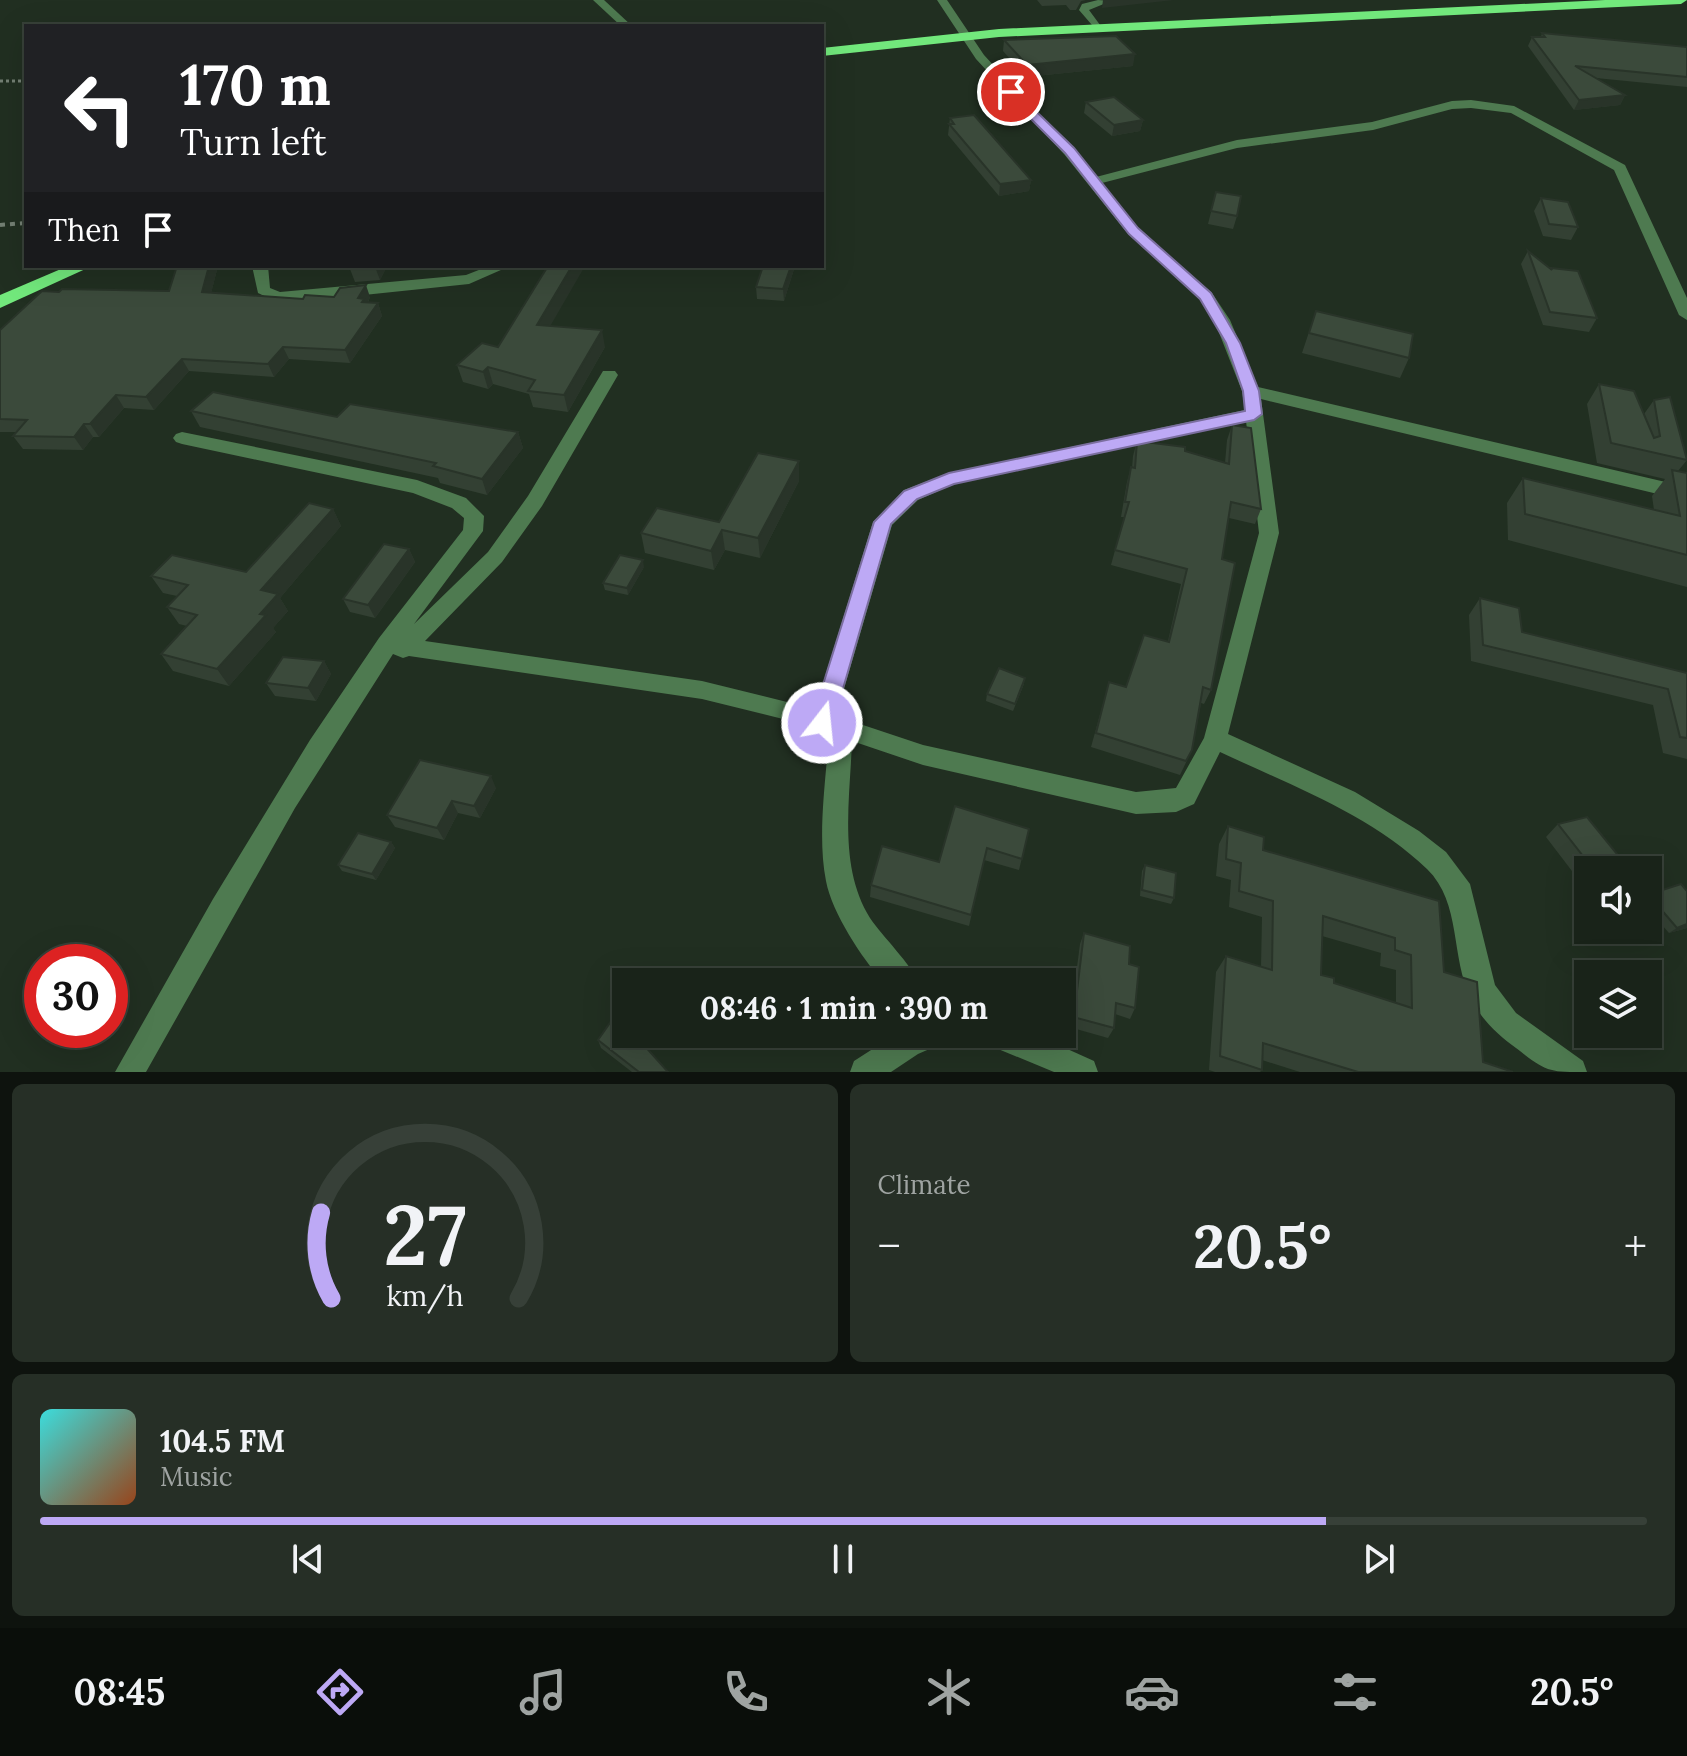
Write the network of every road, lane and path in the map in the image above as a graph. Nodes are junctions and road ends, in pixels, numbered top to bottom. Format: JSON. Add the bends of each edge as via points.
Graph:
{"nodes":[{"id":1,"x":598,"y":0,"type":"edge"},
{"id":2,"x":942,"y":0,"type":"edge"},
{"id":3,"x":1681,"y":0,"type":"edge"},
{"id":4,"x":1106,"y":1,"type":"edge"},
{"id":5,"x":625,"y":24,"type":"edge"},
{"id":6,"x":1098,"y":29,"type":"junction"},
{"id":7,"x":966,"y":36,"type":"junction"},
{"id":8,"x":824,"y":52,"type":"edge"},
{"id":9,"x":0,"y":81,"type":"edge"},
{"id":10,"x":24,"y":81,"type":"edge"},
{"id":11,"x":1095,"y":181,"type":"junction"},
{"id":12,"x":24,"y":223,"type":"edge"},
{"id":13,"x":0,"y":225,"type":"edge"},
{"id":14,"x":43,"y":268,"type":"edge"},
{"id":15,"x":78,"y":268,"type":"edge"},
{"id":16,"x":260,"y":268,"type":"edge"},
{"id":17,"x":497,"y":268,"type":"edge"},
{"id":18,"x":0,"y":286,"type":"edge"},
{"id":19,"x":0,"y":302,"type":"edge"},
{"id":20,"x":1687,"y":315,"type":"edge"},
{"id":21,"x":609,"y":375,"type":"dead end"},
{"id":22,"x":1251,"y":391,"type":"junction"},
{"id":23,"x":1254,"y":414,"type":"junction"},
{"id":24,"x":182,"y":438,"type":"dead end"},
{"id":25,"x":1687,"y":494,"type":"edge"},
{"id":26,"x":395,"y":646,"type":"junction"},
{"id":27,"x":831,"y":726,"type":"junction"},
{"id":28,"x":1215,"y":739,"type":"junction"},
{"id":29,"x":890,"y":968,"type":"edge"},
{"id":30,"x":901,"y":1048,"type":"edge"},
{"id":31,"x":1033,"y":1048,"type":"edge"},
{"id":32,"x":130,"y":1072,"type":"edge"},
{"id":33,"x":865,"y":1072,"type":"edge"},
{"id":34,"x":1083,"y":1072,"type":"edge"},
{"id":35,"x":1572,"y":1072,"type":"edge"}],
"edges":[{"from":1,"to":5,"type":"street"},
{"from":2,"to":7,"type":"street"},
{"from":3,"to":6,"type":"highway"},
{"from":4,"to":6,"type":"street","via":[[1084,10]]},
{"from":6,"to":7,"type":"highway"},
{"from":7,"to":8,"type":"highway"},
{"from":7,"to":11,"type":"street"},
{"from":9,"to":10,"type":"path"},
{"from":11,"to":20,"type":"street","via":[[1237,144],[1358,129],[1452,105],[1514,110],[1620,168]]},
{"from":11,"to":22,"type":"street","via":[[1133,231],[1206,296],[1222,320]]},
{"from":12,"to":13,"type":"path"},
{"from":14,"to":18,"type":"highway"},
{"from":15,"to":19,"type":"highway"},
{"from":16,"to":17,"type":"street","via":[[263,290],[277,297],[297,297],[469,279]]},
{"from":21,"to":26,"type":"street","via":[[535,501],[495,557]]},
{"from":22,"to":23,"type":"street"},
{"from":22,"to":25,"type":"street"},
{"from":23,"to":27,"type":"street","via":[[949,479],[911,495],[883,522]]},
{"from":23,"to":28,"type":"street","via":[[1269,533]]},
{"from":24,"to":26,"type":"street","via":[[417,487],[443,495],[474,516],[473,531]]},
{"from":26,"to":27,"type":"street","via":[[702,690]]},
{"from":26,"to":32,"type":"street","via":[[238,882]]},
{"from":27,"to":28,"type":"street","via":[[923,755],[1136,803],[1185,796]]},
{"from":27,"to":29,"type":"street","via":[[839,882],[859,925]]},
{"from":28,"to":35,"type":"street","via":[[1351,802],[1448,871],[1457,884],[1482,992],[1506,1023]]},
{"from":30,"to":33,"type":"street"},
{"from":31,"to":34,"type":"street"}]}
